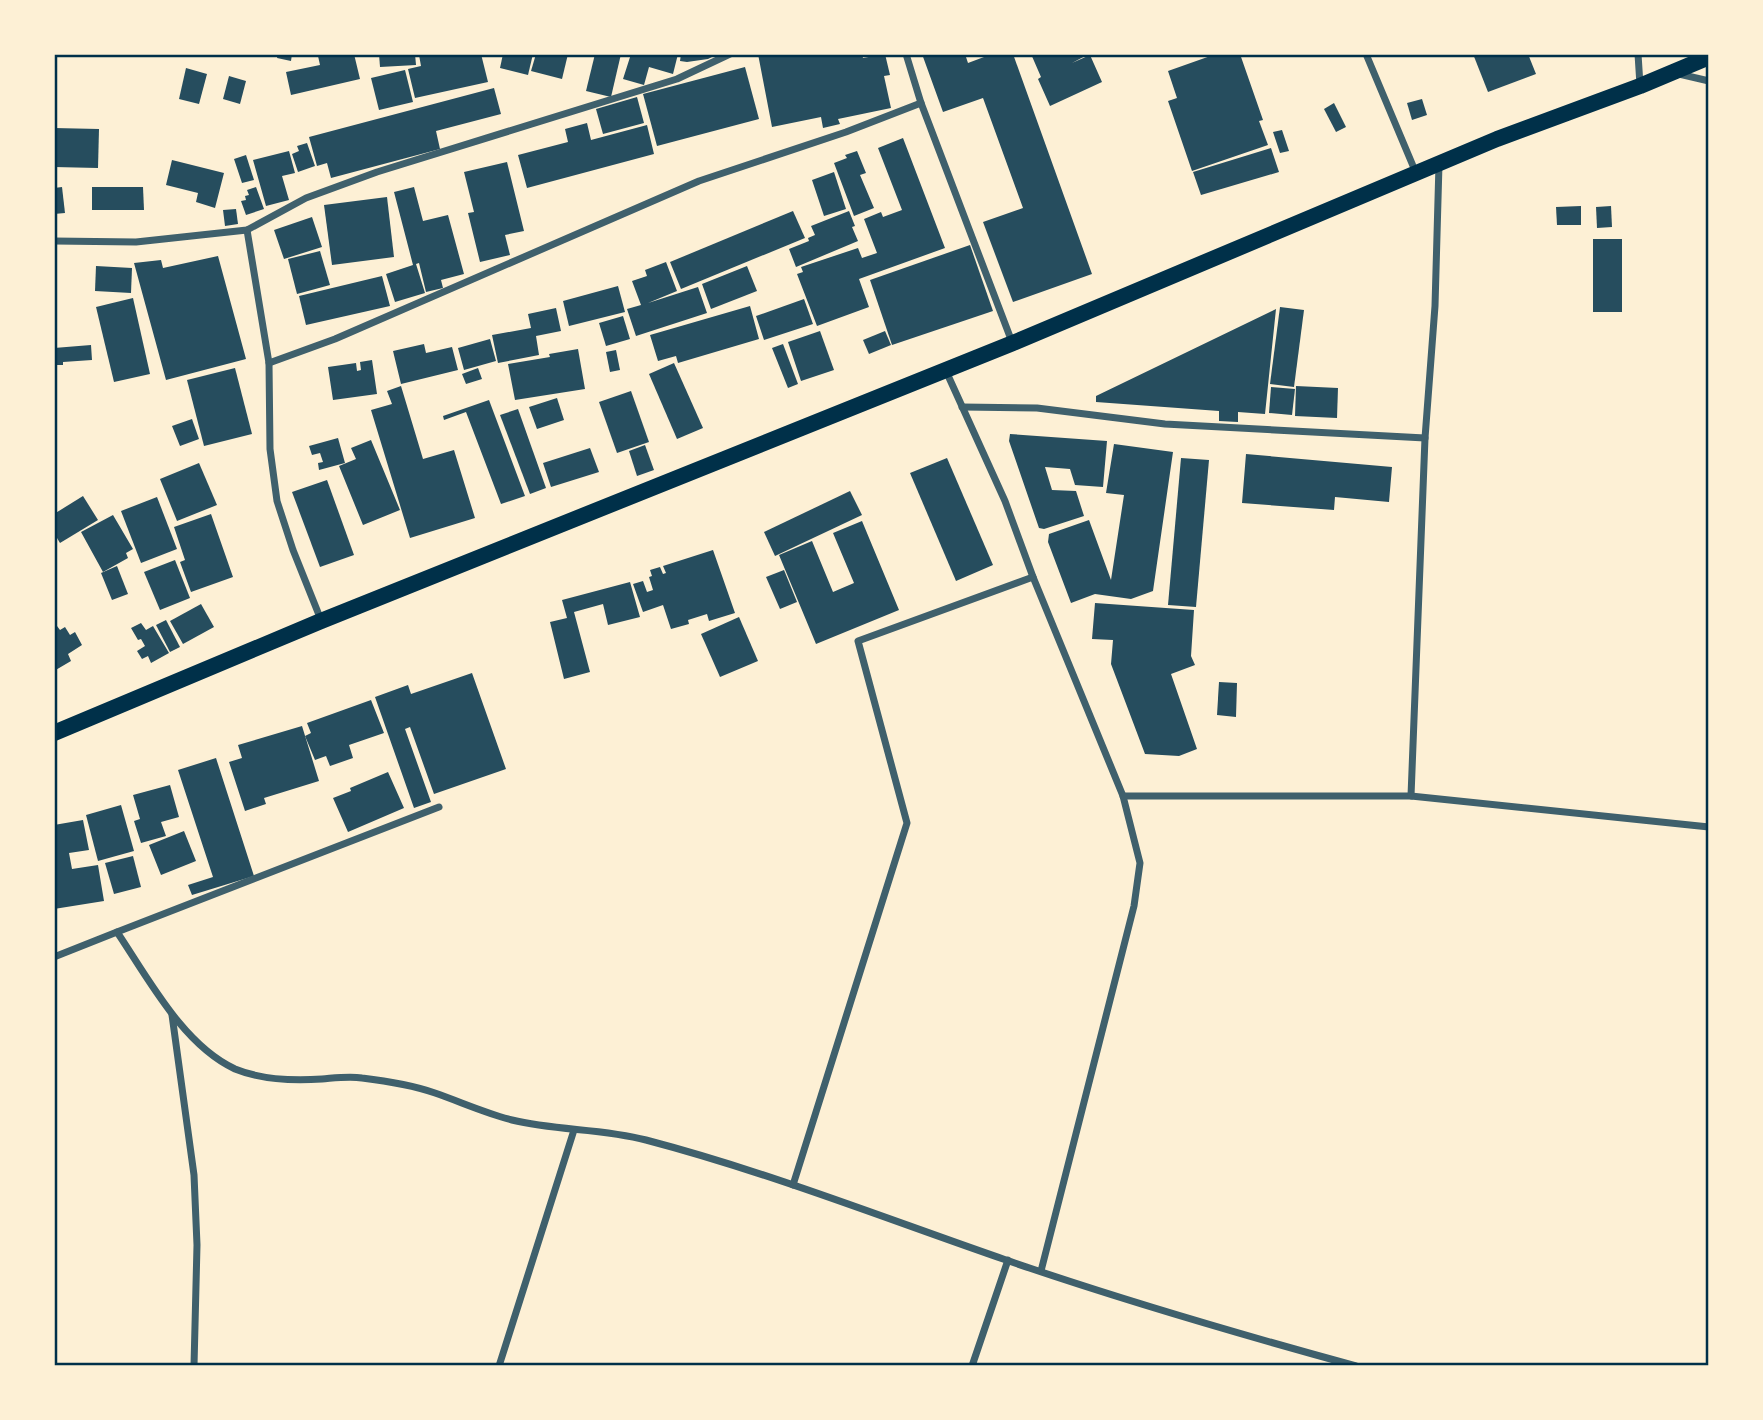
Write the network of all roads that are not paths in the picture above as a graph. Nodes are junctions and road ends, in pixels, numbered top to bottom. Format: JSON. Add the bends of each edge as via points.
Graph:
{"nodes":[{"id":1,"x":730,"y":54,"type":"edge"},
{"id":2,"x":906,"y":54,"type":"edge"},
{"id":3,"x":1366,"y":54,"type":"edge"},
{"id":4,"x":1638,"y":54,"type":"edge"},
{"id":5,"x":1709,"y":57,"type":"edge"},
{"id":6,"x":1672,"y":72,"type":"junction"},
{"id":7,"x":1709,"y":81,"type":"edge"},
{"id":8,"x":1640,"y":86,"type":"junction"},
{"id":9,"x":921,"y":103,"type":"junction"},
{"id":10,"x":1439,"y":164,"type":"junction"},
{"id":11,"x":1416,"y":174,"type":"junction"},
{"id":12,"x":247,"y":230,"type":"junction"},
{"id":13,"x":54,"y":241,"type":"edge"},
{"id":14,"x":1013,"y":343,"type":"junction"},
{"id":15,"x":269,"y":363,"type":"junction"},
{"id":16,"x":946,"y":370,"type":"junction"},
{"id":17,"x":962,"y":407,"type":"junction"},
{"id":18,"x":1425,"y":438,"type":"junction"},
{"id":19,"x":1034,"y":576,"type":"junction"},
{"id":20,"x":321,"y":621,"type":"junction"},
{"id":21,"x":54,"y":733,"type":"edge"},
{"id":22,"x":1124,"y":796,"type":"junction"},
{"id":23,"x":1411,"y":796,"type":"junction"},
{"id":24,"x":439,"y":807,"type":"dead end"},
{"id":25,"x":1709,"y":827,"type":"edge"},
{"id":26,"x":117,"y":932,"type":"junction"},
{"id":27,"x":54,"y":957,"type":"edge"},
{"id":28,"x":172,"y":1014,"type":"junction"},
{"id":29,"x":574,"y":1130,"type":"junction"},
{"id":30,"x":793,"y":1185,"type":"junction"},
{"id":31,"x":1008,"y":1260,"type":"junction"},
{"id":32,"x":1041,"y":1271,"type":"junction"},
{"id":33,"x":194,"y":1366,"type":"edge"},
{"id":34,"x":499,"y":1366,"type":"edge"},
{"id":35,"x":972,"y":1366,"type":"edge"},
{"id":36,"x":1356,"y":1366,"type":"edge"}],
"edges":[{"from":1,"to":12,"type":"street","via":[[677,79],[377,172],[306,198]]},
{"from":2,"to":9,"type":"street"},
{"from":3,"to":11,"type":"street"},
{"from":4,"to":8,"type":"street"},
{"from":5,"to":6,"type":"highway"},
{"from":6,"to":7,"type":"street"},
{"from":6,"to":8,"type":"highway"},
{"from":8,"to":10,"type":"highway"},
{"from":9,"to":14,"type":"street"},
{"from":9,"to":15,"type":"street","via":[[699,181],[335,339]]},
{"from":10,"to":11,"type":"highway"},
{"from":10,"to":18,"type":"street"},
{"from":11,"to":14,"type":"highway"},
{"from":12,"to":13,"type":"street","via":[[136,242]]},
{"from":12,"to":15,"type":"street"},
{"from":14,"to":16,"type":"highway"},
{"from":15,"to":20,"type":"street","via":[[270,449],[277,501]]},
{"from":16,"to":17,"type":"street"},
{"from":16,"to":20,"type":"highway"},
{"from":17,"to":18,"type":"street","via":[[1037,408],[1165,424]]},
{"from":17,"to":19,"type":"street"},
{"from":18,"to":23,"type":"street"},
{"from":19,"to":22,"type":"street"},
{"from":19,"to":30,"type":"street","via":[[858,642],[907,823]]},
{"from":20,"to":21,"type":"highway"},
{"from":22,"to":23,"type":"street"},
{"from":22,"to":32,"type":"street","via":[[1140,863],[1134,906]]},
{"from":23,"to":25,"type":"street"},
{"from":24,"to":26,"type":"street"},
{"from":26,"to":27,"type":"street"},
{"from":26,"to":28,"type":"street"},
{"from":28,"to":29,"type":"street","via":[[219,1060],[261,1077],[354,1076],[394,1082],[513,1121]]},
{"from":28,"to":33,"type":"street","via":[[194,1175]]},
{"from":29,"to":30,"type":"street","via":[[643,1139]]},
{"from":29,"to":34,"type":"street"},
{"from":30,"to":31,"type":"street"},
{"from":31,"to":32,"type":"street"},
{"from":31,"to":35,"type":"street"},
{"from":32,"to":36,"type":"street","via":[[1207,1325]]}]}
